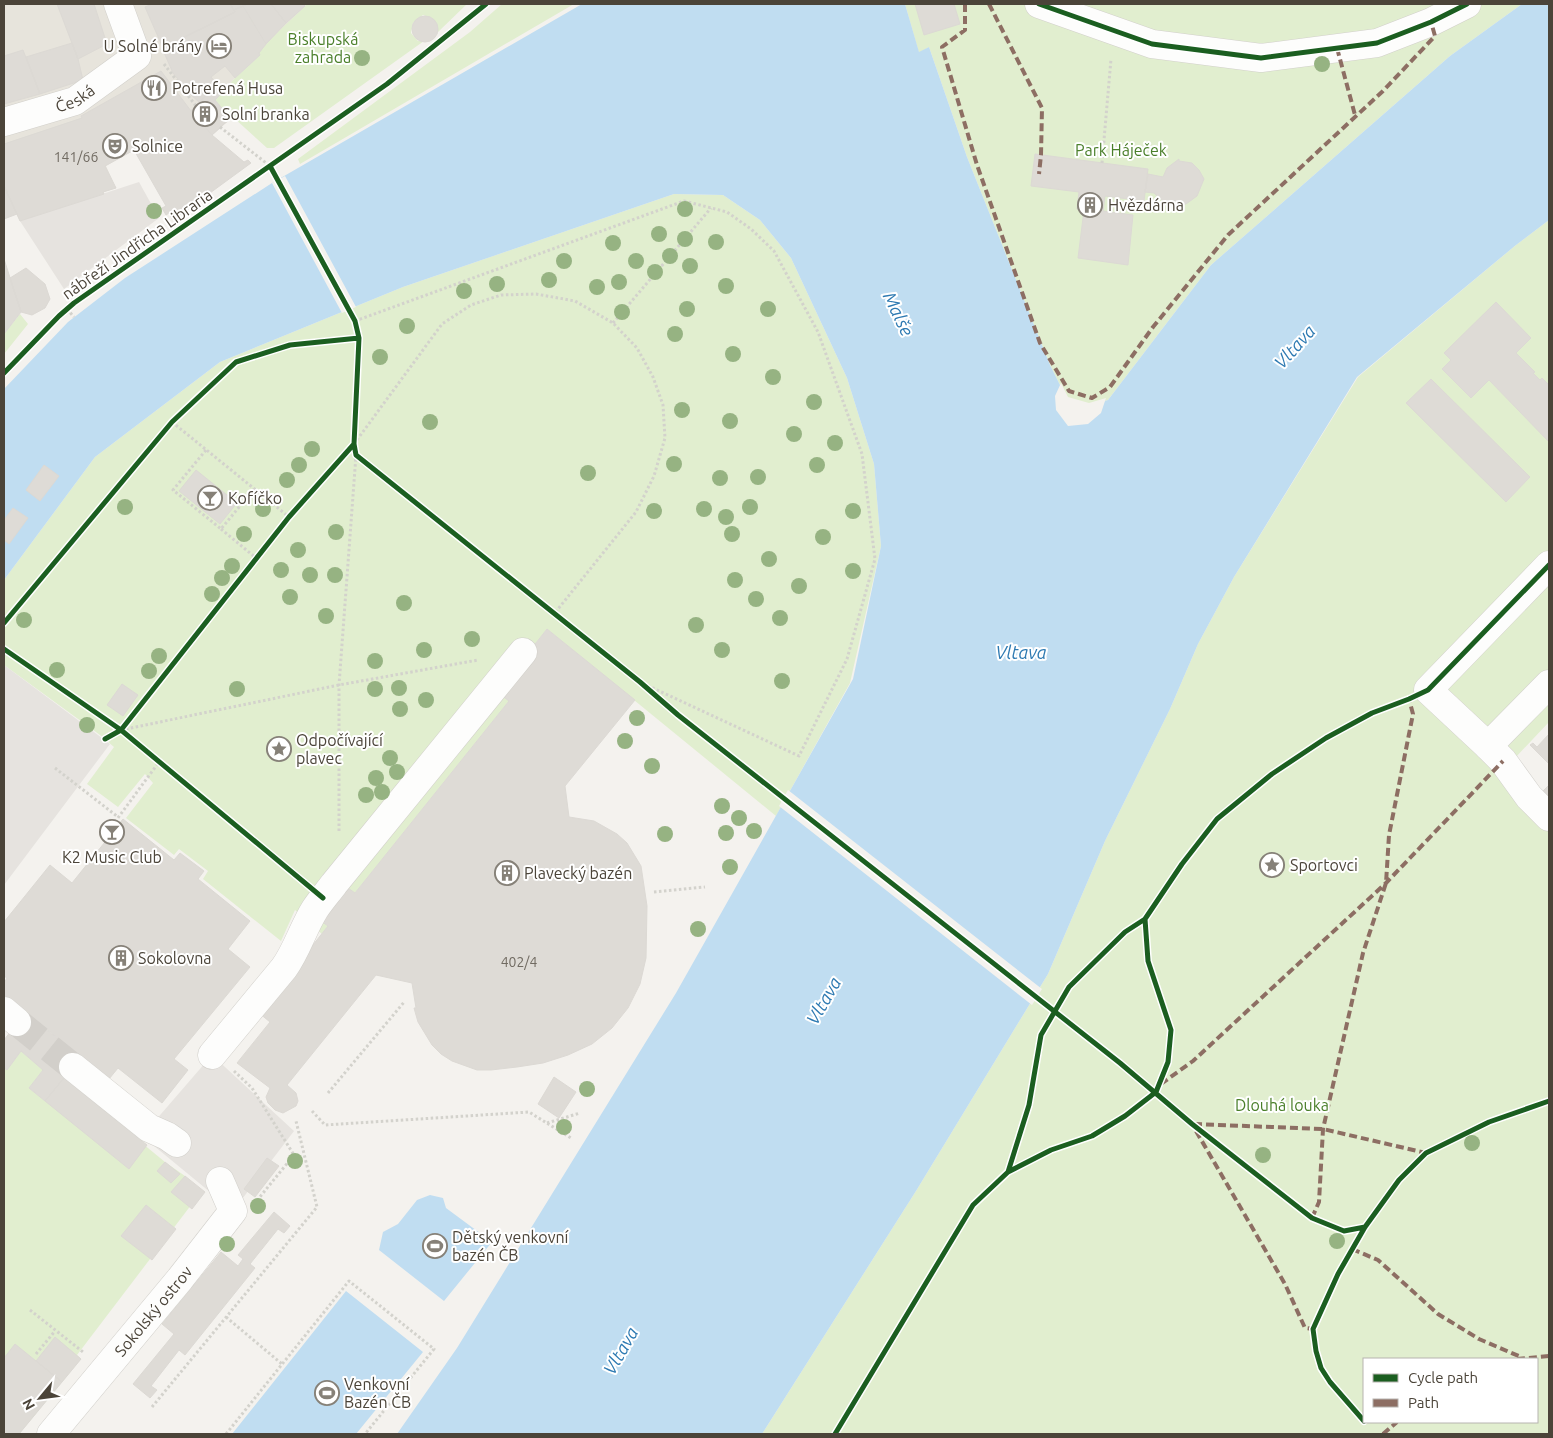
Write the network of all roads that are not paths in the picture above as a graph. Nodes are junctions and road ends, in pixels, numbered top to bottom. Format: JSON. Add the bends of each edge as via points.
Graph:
{"nodes":[{"id":1,"x":118,"y":4,"type":"edge"},
{"id":2,"x":1039,"y":4,"type":"edge"},
{"id":3,"x":1467,"y":4,"type":"edge"},
{"id":4,"x":4,"y":122,"type":"edge"},
{"id":5,"x":1549,"y":565,"type":"edge"},
{"id":6,"x":523,"y":652,"type":"road end"},
{"id":7,"x":1549,"y":684,"type":"edge"},
{"id":8,"x":1488,"y":746,"type":"junction"},
{"id":9,"x":1549,"y":817,"type":"edge"},
{"id":10,"x":214,"y":1052,"type":"road end"},
{"id":11,"x":73,"y":1066,"type":"tunnel mouth"},
{"id":12,"x":177,"y":1143,"type":"dead end"},
{"id":13,"x":220,"y":1181,"type":"dead end"},
{"id":14,"x":51,"y":1434,"type":"edge"}],
"edges":[{"from":1,"to":4,"type":"street","name":"Česká","via":[[137,56],[75,101]]},
{"from":2,"to":3,"type":"street","via":[[1152,44],[1261,58],[1377,43],[1432,22]]},
{"from":5,"to":8,"type":"street","via":[[1428,690]]},
{"from":6,"to":10,"type":"street","via":[[315,909],[293,956]]},
{"from":7,"to":8,"type":"street"},
{"from":8,"to":9,"type":"street"},
{"from":11,"to":12,"type":"street","via":[[149,1128]]},
{"from":13,"to":14,"type":"street","name":"Sokolský ostrov","via":[[233,1211]]}]}
